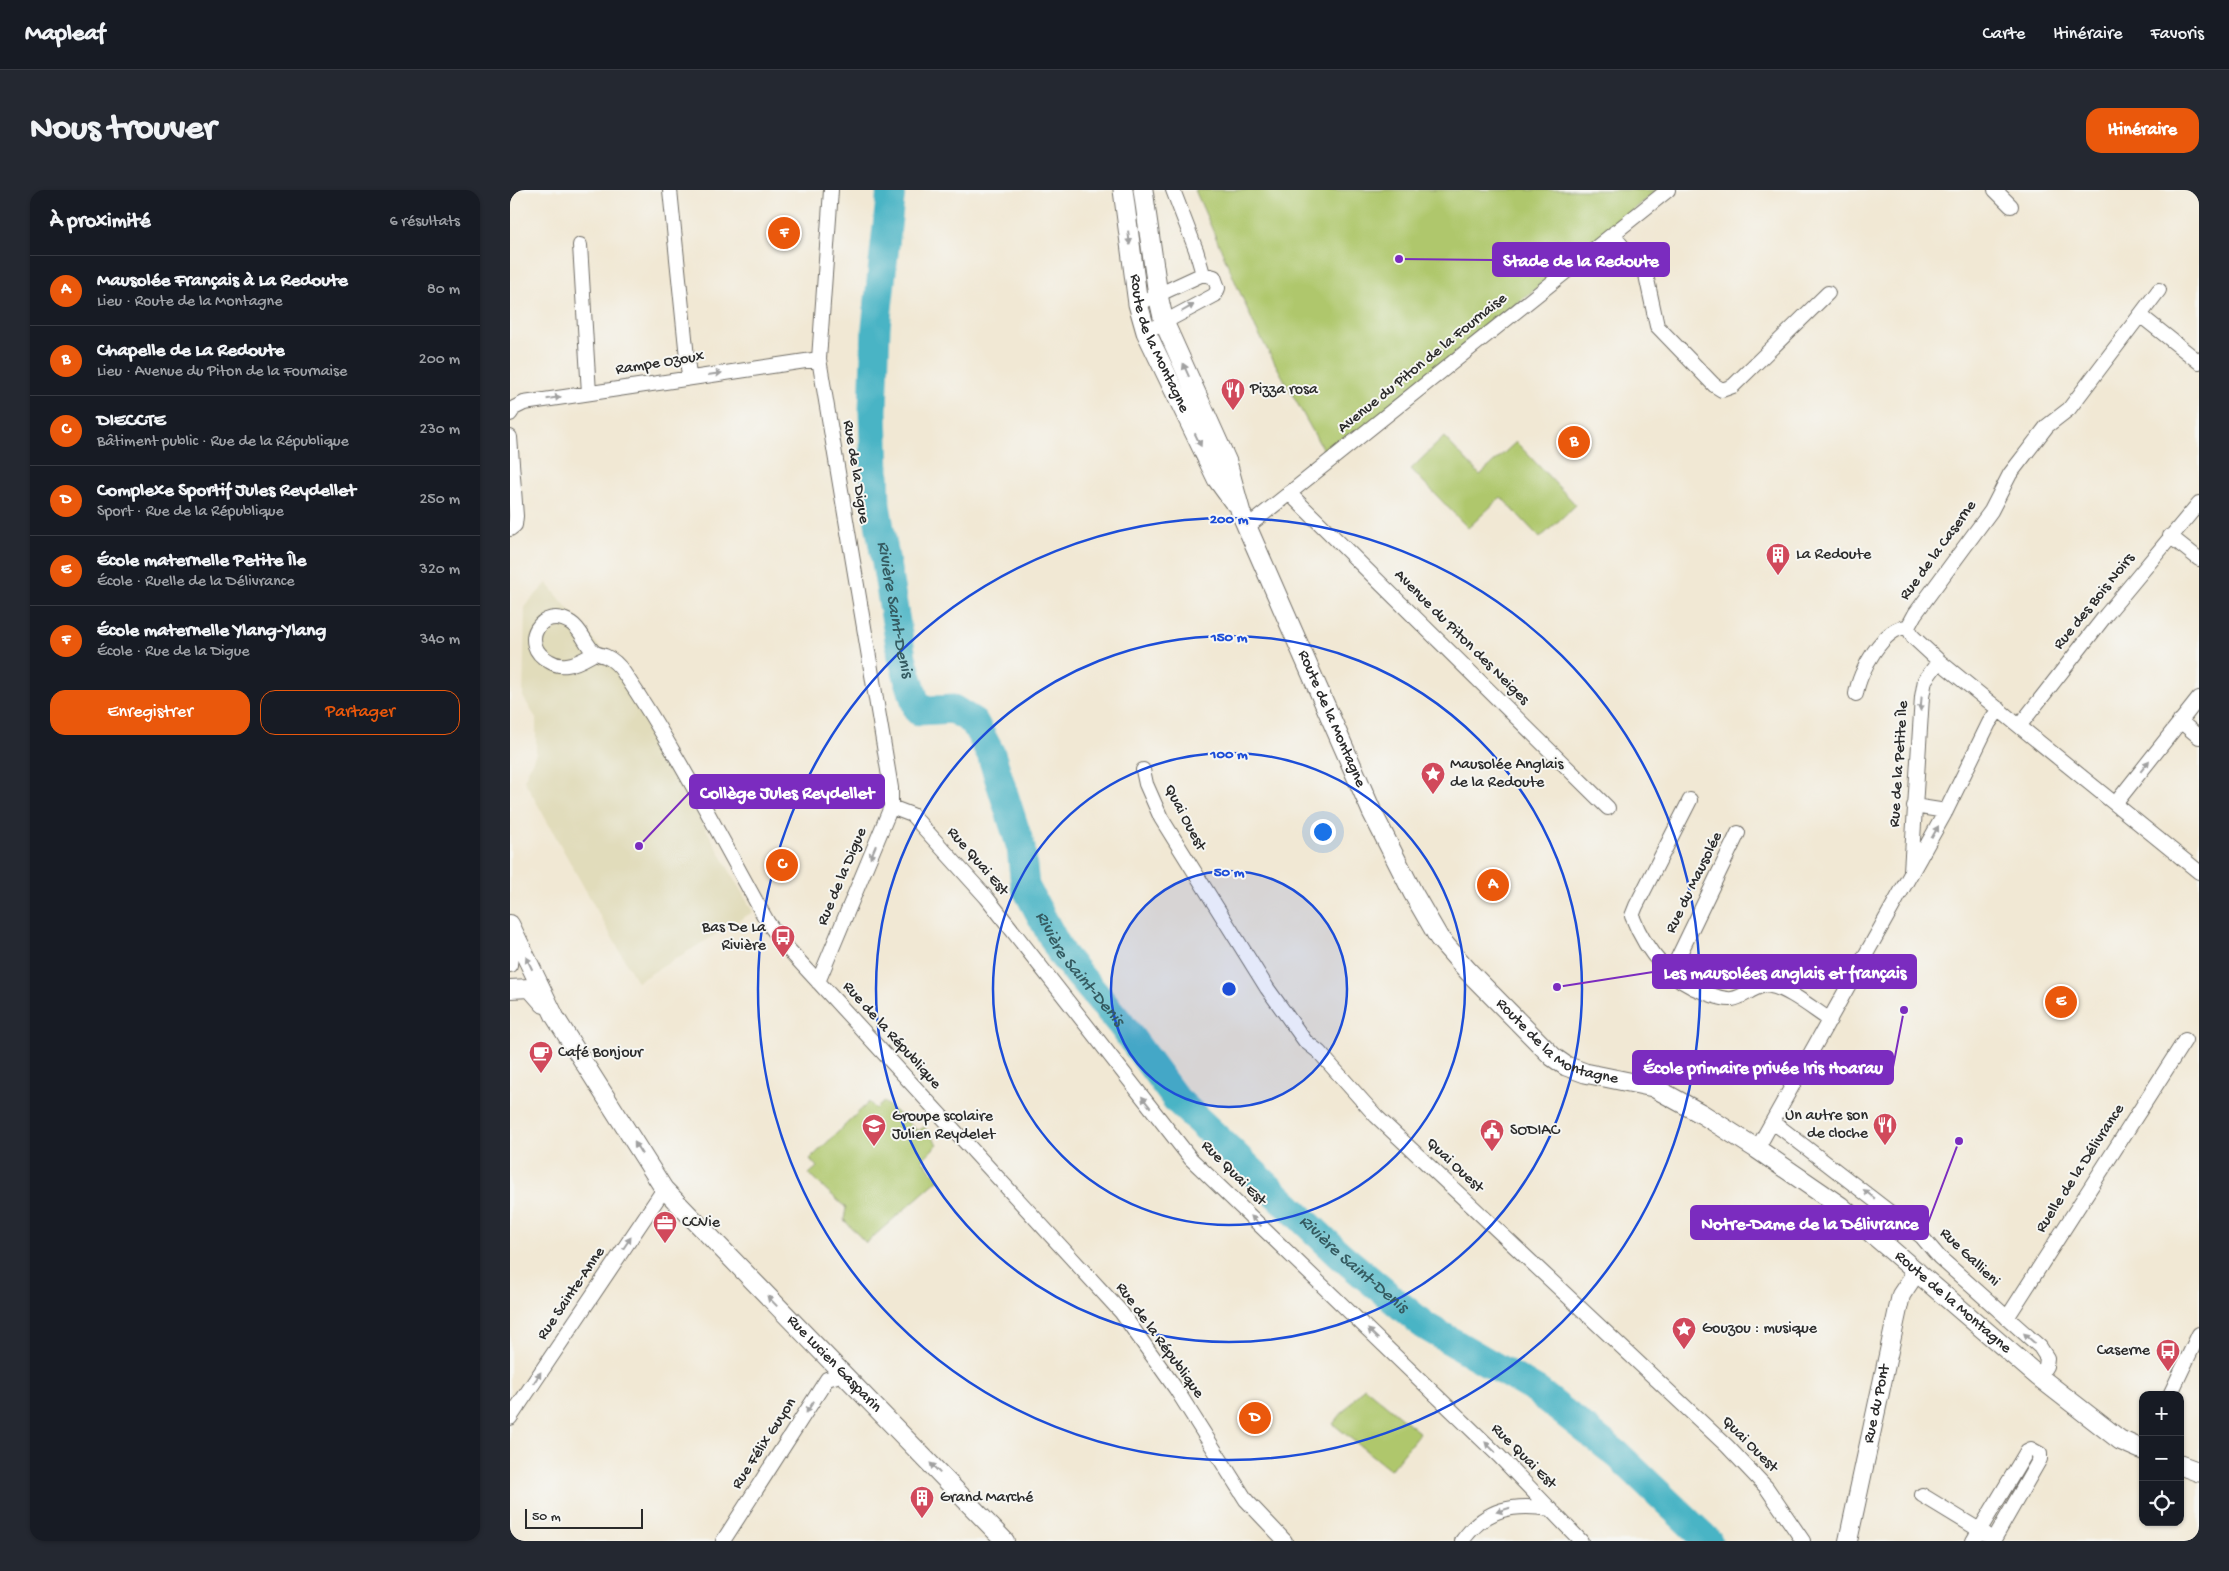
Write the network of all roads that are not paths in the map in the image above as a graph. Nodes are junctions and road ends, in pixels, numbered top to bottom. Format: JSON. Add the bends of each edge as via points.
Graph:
{"nodes":[{"id":1,"x":670,"y":190,"type":"edge"},
{"id":2,"x":831,"y":190,"type":"edge"},
{"id":3,"x":1123,"y":190,"type":"edge"},
{"id":4,"x":1143,"y":190,"type":"edge"},
{"id":5,"x":1172,"y":190,"type":"edge"},
{"id":6,"x":1668,"y":190,"type":"edge"},
{"id":7,"x":1995,"y":190,"type":"edge"},
{"id":8,"x":2011,"y":206,"type":"dead end"},
{"id":9,"x":1615,"y":232,"type":"junction"},
{"id":10,"x":580,"y":245,"type":"dead end"},
{"id":11,"x":1203,"y":274,"type":"junction"},
{"id":12,"x":2159,"y":290,"type":"dead end"},
{"id":13,"x":1828,"y":293,"type":"dead end"},
{"id":14,"x":1158,"y":295,"type":"junction"},
{"id":15,"x":1138,"y":304,"type":"junction"},
{"id":16,"x":2140,"y":315,"type":"junction"},
{"id":17,"x":1164,"y":322,"type":"junction"},
{"id":18,"x":1146,"y":332,"type":"junction"},
{"id":19,"x":819,"y":359,"type":"junction"},
{"id":20,"x":2199,"y":362,"type":"edge"},
{"id":21,"x":689,"y":377,"type":"junction"},
{"id":22,"x":589,"y":393,"type":"junction"},
{"id":23,"x":510,"y":414,"type":"edge"},
{"id":24,"x":510,"y":437,"type":"edge"},
{"id":25,"x":1289,"y":493,"type":"junction"},
{"id":26,"x":2199,"y":503,"type":"edge"},
{"id":27,"x":1244,"y":520,"type":"junction"},
{"id":28,"x":510,"y":529,"type":"edge"},
{"id":29,"x":2170,"y":536,"type":"junction"},
{"id":30,"x":2199,"y":559,"type":"edge"},
{"id":31,"x":1908,"y":627,"type":"junction"},
{"id":32,"x":595,"y":653,"type":"dead end"},
{"id":33,"x":1939,"y":661,"type":"junction"},
{"id":34,"x":1856,"y":694,"type":"dead end"},
{"id":35,"x":2199,"y":698,"type":"edge"},
{"id":36,"x":1999,"y":709,"type":"junction"},
{"id":37,"x":2180,"y":721,"type":"junction"},
{"id":38,"x":2020,"y":725,"type":"junction"},
{"id":39,"x":2199,"y":736,"type":"edge"},
{"id":40,"x":1143,"y":770,"type":"dead end"},
{"id":41,"x":1690,"y":800,"type":"dead end"},
{"id":42,"x":2115,"y":804,"type":"junction"},
{"id":43,"x":1914,"y":806,"type":"junction"},
{"id":44,"x":891,"y":808,"type":"junction"},
{"id":45,"x":1608,"y":808,"type":"dead end"},
{"id":46,"x":1946,"y":811,"type":"junction"},
{"id":47,"x":1738,"y":833,"type":"dead end"},
{"id":48,"x":2199,"y":872,"type":"edge"},
{"id":49,"x":1911,"y":875,"type":"junction"},
{"id":50,"x":510,"y":924,"type":"edge"},
{"id":51,"x":510,"y":937,"type":"edge"},
{"id":52,"x":510,"y":965,"type":"edge"},
{"id":53,"x":1670,"y":974,"type":"junction"},
{"id":54,"x":818,"y":982,"type":"junction"},
{"id":55,"x":510,"y":988,"type":"edge"},
{"id":56,"x":556,"y":1017,"type":"junction"},
{"id":57,"x":1830,"y":1020,"type":"junction"},
{"id":58,"x":2185,"y":1040,"type":"dead end"},
{"id":59,"x":1773,"y":1122,"type":"junction"},
{"id":60,"x":1757,"y":1149,"type":"junction"},
{"id":61,"x":664,"y":1189,"type":"junction"},
{"id":62,"x":1917,"y":1271,"type":"junction"},
{"id":63,"x":2007,"y":1318,"type":"junction"},
{"id":64,"x":2199,"y":1334,"type":"edge"},
{"id":65,"x":843,"y":1374,"type":"junction"},
{"id":66,"x":2039,"y":1377,"type":"junction"},
{"id":67,"x":2172,"y":1391,"type":"edge"},
{"id":68,"x":510,"y":1418,"type":"edge"},
{"id":69,"x":2139,"y":1448,"type":"edge"},
{"id":70,"x":2184,"y":1466,"type":"edge"},
{"id":71,"x":2199,"y":1472,"type":"edge"},
{"id":72,"x":1922,"y":1495,"type":"dead end"},
{"id":73,"x":1551,"y":1509,"type":"junction"},
{"id":74,"x":1976,"y":1536,"type":"edge"},
{"id":75,"x":1995,"y":1540,"type":"edge"},
{"id":76,"x":723,"y":1541,"type":"edge"},
{"id":77,"x":1005,"y":1541,"type":"edge"},
{"id":78,"x":1285,"y":1541,"type":"edge"},
{"id":79,"x":1462,"y":1541,"type":"edge"},
{"id":80,"x":1581,"y":1541,"type":"edge"},
{"id":81,"x":1803,"y":1541,"type":"edge"},
{"id":82,"x":1848,"y":1541,"type":"edge"}],
"edges":[{"from":1,"to":21,"type":"street"},
{"from":2,"to":19,"type":"street","name":"Rue de la Digue"},
{"from":3,"to":15,"type":"main road","name":"Route de la Montagne","one_way":true},
{"from":4,"to":14,"type":"main road","name":"Route de la Montagne"},
{"from":5,"to":11,"type":"street"},
{"from":6,"to":9,"type":"street","name":"Avenue du Piton de la Fournaise"},
{"from":7,"to":8,"type":"street"},
{"from":9,"to":13,"type":"street","via":[[1618,241],[1646,275],[1657,326],[1722,390],[1732,386]]},
{"from":9,"to":25,"type":"street","name":"Avenue du Piton de la Fournaise"},
{"from":10,"to":22,"type":"street"},
{"from":11,"to":14,"type":"street"},
{"from":17,"to":11,"type":"street","one_way":true,"via":[[1215,295],[1218,288],[1214,277]]},
{"from":12,"to":16,"type":"street","name":"Rue de la Caserne"},
{"from":14,"to":15,"type":"street"},
{"from":14,"to":17,"type":"main road","name":"Route de la Montagne"},
{"from":15,"to":18,"type":"main road","name":"Route de la Montagne"},
{"from":16,"to":20,"type":"street"},
{"from":16,"to":31,"type":"street","name":"Rue de la Caserne","via":[[2069,410],[2047,426],[2010,474],[1994,506]]},
{"from":17,"to":18,"type":"street"},
{"from":27,"to":17,"type":"main road","name":"Route de la Montagne","one_way":true,"via":[[1227,462]]},
{"from":18,"to":27,"type":"main road","name":"Route de la Montagne","one_way":true,"via":[[1217,479]]},
{"from":21,"to":19,"type":"street","name":"Rampe Ozoux","one_way":true},
{"from":19,"to":44,"type":"street","name":"Rue de la Digue","via":[[891,788]]},
{"from":21,"to":22,"type":"street","name":"Rampe Ozoux"},
{"from":23,"to":22,"type":"street","name":"Rampe Ozoux","one_way":true,"via":[[524,403]]},
{"from":24,"to":28,"type":"street","via":[[516,516],[515,525]]},
{"from":25,"to":27,"type":"street","name":"Avenue du Piton de la Fournaise"},
{"from":25,"to":45,"type":"street","name":"Avenue du Piton des Neiges"},
{"from":26,"to":29,"type":"street","name":"Rue des Bois Noirs"},
{"from":27,"to":60,"type":"main road","name":"Route de la Montagne","via":[[1372,812],[1440,938],[1553,1058],[1585,1073],[1653,1087]]},
{"from":29,"to":30,"type":"street"},
{"from":29,"to":38,"type":"street","name":"Rue des Bois Noirs"},
{"from":31,"to":33,"type":"street","name":"Rue de la Caserne","via":[[1913,637]]},
{"from":31,"to":34,"type":"street","via":[[1898,627],[1892,632],[1864,666]]},
{"from":32,"to":54,"type":"street","name":"Rue de la République","via":[[614,660],[651,712],[768,923]]},
{"from":33,"to":36,"type":"street","name":"Rue de la Caserne"},
{"from":33,"to":43,"type":"street","name":"Rue de la Petite Île","one_way":true,"via":[[1925,680],[1922,697]]},
{"from":35,"to":37,"type":"street"},
{"from":36,"to":38,"type":"street","name":"Rue de la Caserne"},
{"from":36,"to":46,"type":"street","name":"Rue de la Petite Île","via":[[1988,723]]},
{"from":37,"to":39,"type":"street"},
{"from":42,"to":37,"type":"street","one_way":true},
{"from":38,"to":42,"type":"street","name":"Rue de la Caserne"},
{"from":40,"to":81,"type":"street","name":"Quai Ouest","via":[[1161,818],[1267,988],[1305,1041],[1376,1116],[1727,1446],[1766,1487]]},
{"from":41,"to":53,"type":"street","name":"Rue du Mausolée","via":[[1632,916],[1645,945]]},
{"from":42,"to":48,"type":"street","name":"Rue de la Caserne"},
{"from":43,"to":46,"type":"street"},
{"from":43,"to":49,"type":"street","name":"Rue de la Petite Île"},
{"from":44,"to":54,"type":"street","name":"Rue de la Digue","one_way":true},
{"from":73,"to":44,"type":"street","name":"Rue Quai Est","one_way":true,"via":[[1191,1159],[987,898],[912,815]]},
{"from":49,"to":46,"type":"street","name":"Rue de la Petite Île","one_way":true},
{"from":47,"to":53,"type":"street","name":"Rue du Mausolée"},
{"from":49,"to":57,"type":"street","name":"Rue de la Petite Île"},
{"from":56,"to":50,"type":"street","one_way":true},
{"from":51,"to":52,"type":"street"},
{"from":53,"to":57,"type":"street","name":"Rue du Mausolée","via":[[1691,988],[1732,999],[1768,985],[1780,988]]},
{"from":54,"to":78,"type":"street","name":"Rue de la République","via":[[1121,1312],[1176,1389],[1246,1500]]},
{"from":55,"to":56,"type":"street","via":[[530,988]]},
{"from":61,"to":56,"type":"street","name":"Rue Lucien Gasparin","one_way":true},
{"from":57,"to":59,"type":"street","name":"Rue de la Petite Île"},
{"from":58,"to":63,"type":"street","name":"Ruelle de la Délivrance"},
{"from":59,"to":60,"type":"street","name":"Rue de la Petite Île"},
{"from":63,"to":59,"type":"street","name":"Rue Gallieni","one_way":true,"via":[[1939,1257],[1922,1237]]},
{"from":60,"to":62,"type":"main road","name":"Route de la Montagne","via":[[1840,1206]]},
{"from":65,"to":61,"type":"street","name":"Rue Lucien Gasparin","one_way":true},
{"from":68,"to":61,"type":"street","name":"Rue Sainte-Anne","one_way":true},
{"from":62,"to":66,"type":"main road","name":"Route de la Montagne"},
{"from":62,"to":82,"type":"street","name":"Rue du Pont","via":[[1901,1295]]},
{"from":66,"to":63,"type":"street","name":"Rue Gallieni","one_way":true,"via":[[2046,1366],[2044,1352]]},
{"from":64,"to":67,"type":"street"},
{"from":65,"to":76,"type":"street","name":"Rue Félix Guyon","one_way":true,"via":[[827,1380]]},
{"from":77,"to":65,"type":"street","name":"Rue Lucien Gasparin","one_way":true},
{"from":66,"to":69,"type":"main road","name":"Route de la Montagne","via":[[2120,1440]]},
{"from":70,"to":71,"type":"main road"},
{"from":72,"to":74,"type":"street"},
{"from":73,"to":79,"type":"street","one_way":true,"via":[[1508,1507],[1489,1515]]},
{"from":73,"to":80,"type":"street","name":"Rue Quai Est"},
{"from":74,"to":75,"type":"street"},
{"from":74,"to":75,"type":"street","via":[[2027,1452],[2036,1450],[2040,1459]]}]}
